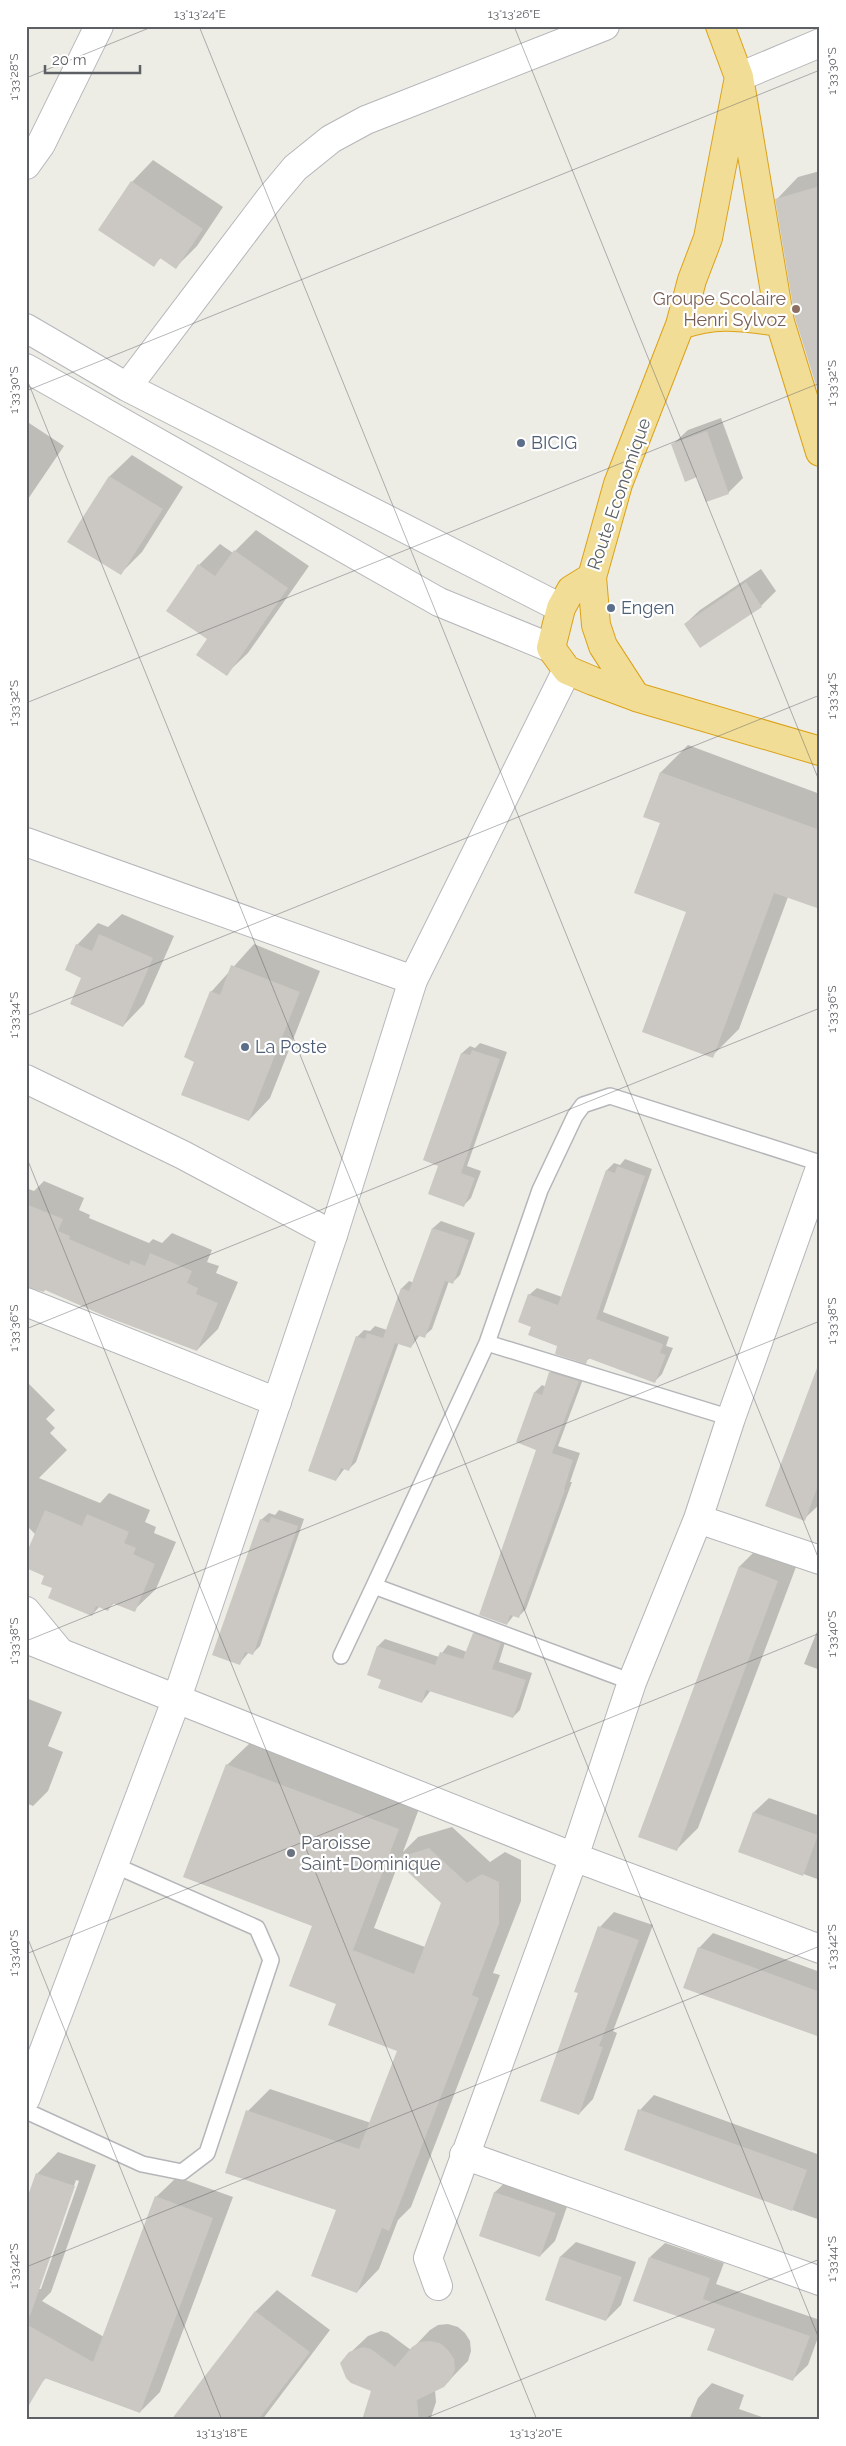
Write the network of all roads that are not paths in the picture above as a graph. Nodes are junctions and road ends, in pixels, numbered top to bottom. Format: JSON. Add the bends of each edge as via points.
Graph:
{"nodes":[{"id":1,"x":99,"y":26,"type":"edge"},
{"id":2,"x":606,"y":26,"type":"edge"},
{"id":3,"x":720,"y":26,"type":"edge"},
{"id":4,"x":820,"y":43,"type":"edge"},
{"id":5,"x":739,"y":77,"type":"junction"},
{"id":6,"x":26,"y":166,"type":"edge"},
{"id":7,"x":780,"y":322,"type":"junction"},
{"id":8,"x":680,"y":325,"type":"junction"},
{"id":9,"x":26,"y":328,"type":"edge"},
{"id":10,"x":26,"y":368,"type":"edge"},
{"id":11,"x":127,"y":386,"type":"junction"},
{"id":12,"x":820,"y":452,"type":"edge"},
{"id":13,"x":592,"y":576,"type":"junction"},
{"id":14,"x":561,"y":608,"type":"junction"},
{"id":15,"x":551,"y":648,"type":"junction"},
{"id":16,"x":567,"y":670,"type":"junction"},
{"id":17,"x":636,"y":697,"type":"junction"},
{"id":18,"x":820,"y":751,"type":"edge"},
{"id":19,"x":26,"y":842,"type":"edge"},
{"id":20,"x":413,"y":980,"type":"junction"},
{"id":21,"x":26,"y":1079,"type":"edge"},
{"id":22,"x":820,"y":1163,"type":"edge"},
{"id":23,"x":820,"y":1168,"type":"edge"},
{"id":24,"x":815,"y":1198,"type":"edge"},
{"id":25,"x":333,"y":1235,"type":"junction"},
{"id":26,"x":26,"y":1302,"type":"edge"},
{"id":27,"x":487,"y":1343,"type":"junction"},
{"id":28,"x":277,"y":1402,"type":"junction"},
{"id":29,"x":731,"y":1418,"type":"junction"},
{"id":30,"x":698,"y":1519,"type":"junction"},
{"id":31,"x":820,"y":1560,"type":"edge"},
{"id":32,"x":374,"y":1586,"type":"junction"},
{"id":33,"x":26,"y":1611,"type":"edge"},
{"id":34,"x":26,"y":1639,"type":"edge"},
{"id":35,"x":60,"y":1652,"type":"junction"},
{"id":36,"x":341,"y":1656,"type":"dead end"},
{"id":37,"x":632,"y":1682,"type":"junction"},
{"id":38,"x":177,"y":1698,"type":"junction"},
{"id":39,"x":574,"y":1857,"type":"junction"},
{"id":40,"x":114,"y":1865,"type":"junction"},
{"id":41,"x":820,"y":1949,"type":"edge"},
{"id":42,"x":26,"y":2098,"type":"edge"},
{"id":43,"x":26,"y":2111,"type":"edge"},
{"id":44,"x":464,"y":2155,"type":"junction"},
{"id":45,"x":820,"y":2281,"type":"edge"},
{"id":46,"x":438,"y":2286,"type":"dead end"}],
"edges":[{"from":1,"to":6,"type":"street","via":[[41,144]]},
{"from":2,"to":11,"type":"street","via":[[366,120],[331,139],[295,168],[270,198]]},
{"from":3,"to":5,"type":"highway"},
{"from":4,"to":5,"type":"street"},
{"from":5,"to":7,"type":"highway"},
{"from":5,"to":8,"type":"highway","name":"Route Economique","via":[[708,238]]},
{"from":7,"to":8,"type":"highway","via":[[719,316],[703,317]]},
{"from":7,"to":12,"type":"highway"},
{"from":8,"to":13,"type":"highway","name":"Route Economique","via":[[618,484]]},
{"from":9,"to":11,"type":"street"},
{"from":10,"to":15,"type":"street","via":[[439,602]]},
{"from":11,"to":14,"type":"street"},
{"from":13,"to":14,"type":"highway","name":"Route Economique","via":[[571,590]]},
{"from":13,"to":17,"type":"highway","via":[[596,625],[603,646]]},
{"from":14,"to":15,"type":"highway","name":"Route Economique"},
{"from":15,"to":16,"type":"highway"},
{"from":16,"to":17,"type":"highway"},
{"from":16,"to":20,"type":"street"},
{"from":17,"to":18,"type":"highway"},
{"from":19,"to":20,"type":"street"},
{"from":20,"to":25,"type":"street"},
{"from":21,"to":25,"type":"street","via":[[183,1155]]},
{"from":22,"to":27,"type":"lane","via":[[610,1096],[584,1105],[575,1116],[540,1190]]},
{"from":23,"to":24,"type":"street"},
{"from":24,"to":29,"type":"street"},
{"from":25,"to":28,"type":"street"},
{"from":26,"to":28,"type":"street"},
{"from":27,"to":29,"type":"lane"},
{"from":27,"to":32,"type":"lane"},
{"from":28,"to":38,"type":"street"},
{"from":29,"to":30,"type":"street"},
{"from":30,"to":31,"type":"street"},
{"from":30,"to":37,"type":"street"},
{"from":32,"to":36,"type":"lane"},
{"from":32,"to":37,"type":"lane"},
{"from":33,"to":35,"type":"street"},
{"from":34,"to":35,"type":"street"},
{"from":35,"to":38,"type":"street"},
{"from":37,"to":39,"type":"street"},
{"from":38,"to":39,"type":"street"},
{"from":38,"to":40,"type":"street"},
{"from":39,"to":41,"type":"street"},
{"from":39,"to":44,"type":"street"},
{"from":40,"to":42,"type":"street"},
{"from":40,"to":43,"type":"lane","via":[[257,1928],[271,1960],[207,2153],[182,2172],[142,2164]]},
{"from":44,"to":45,"type":"street"},
{"from":44,"to":46,"type":"street","via":[[428,2258]]}]}
